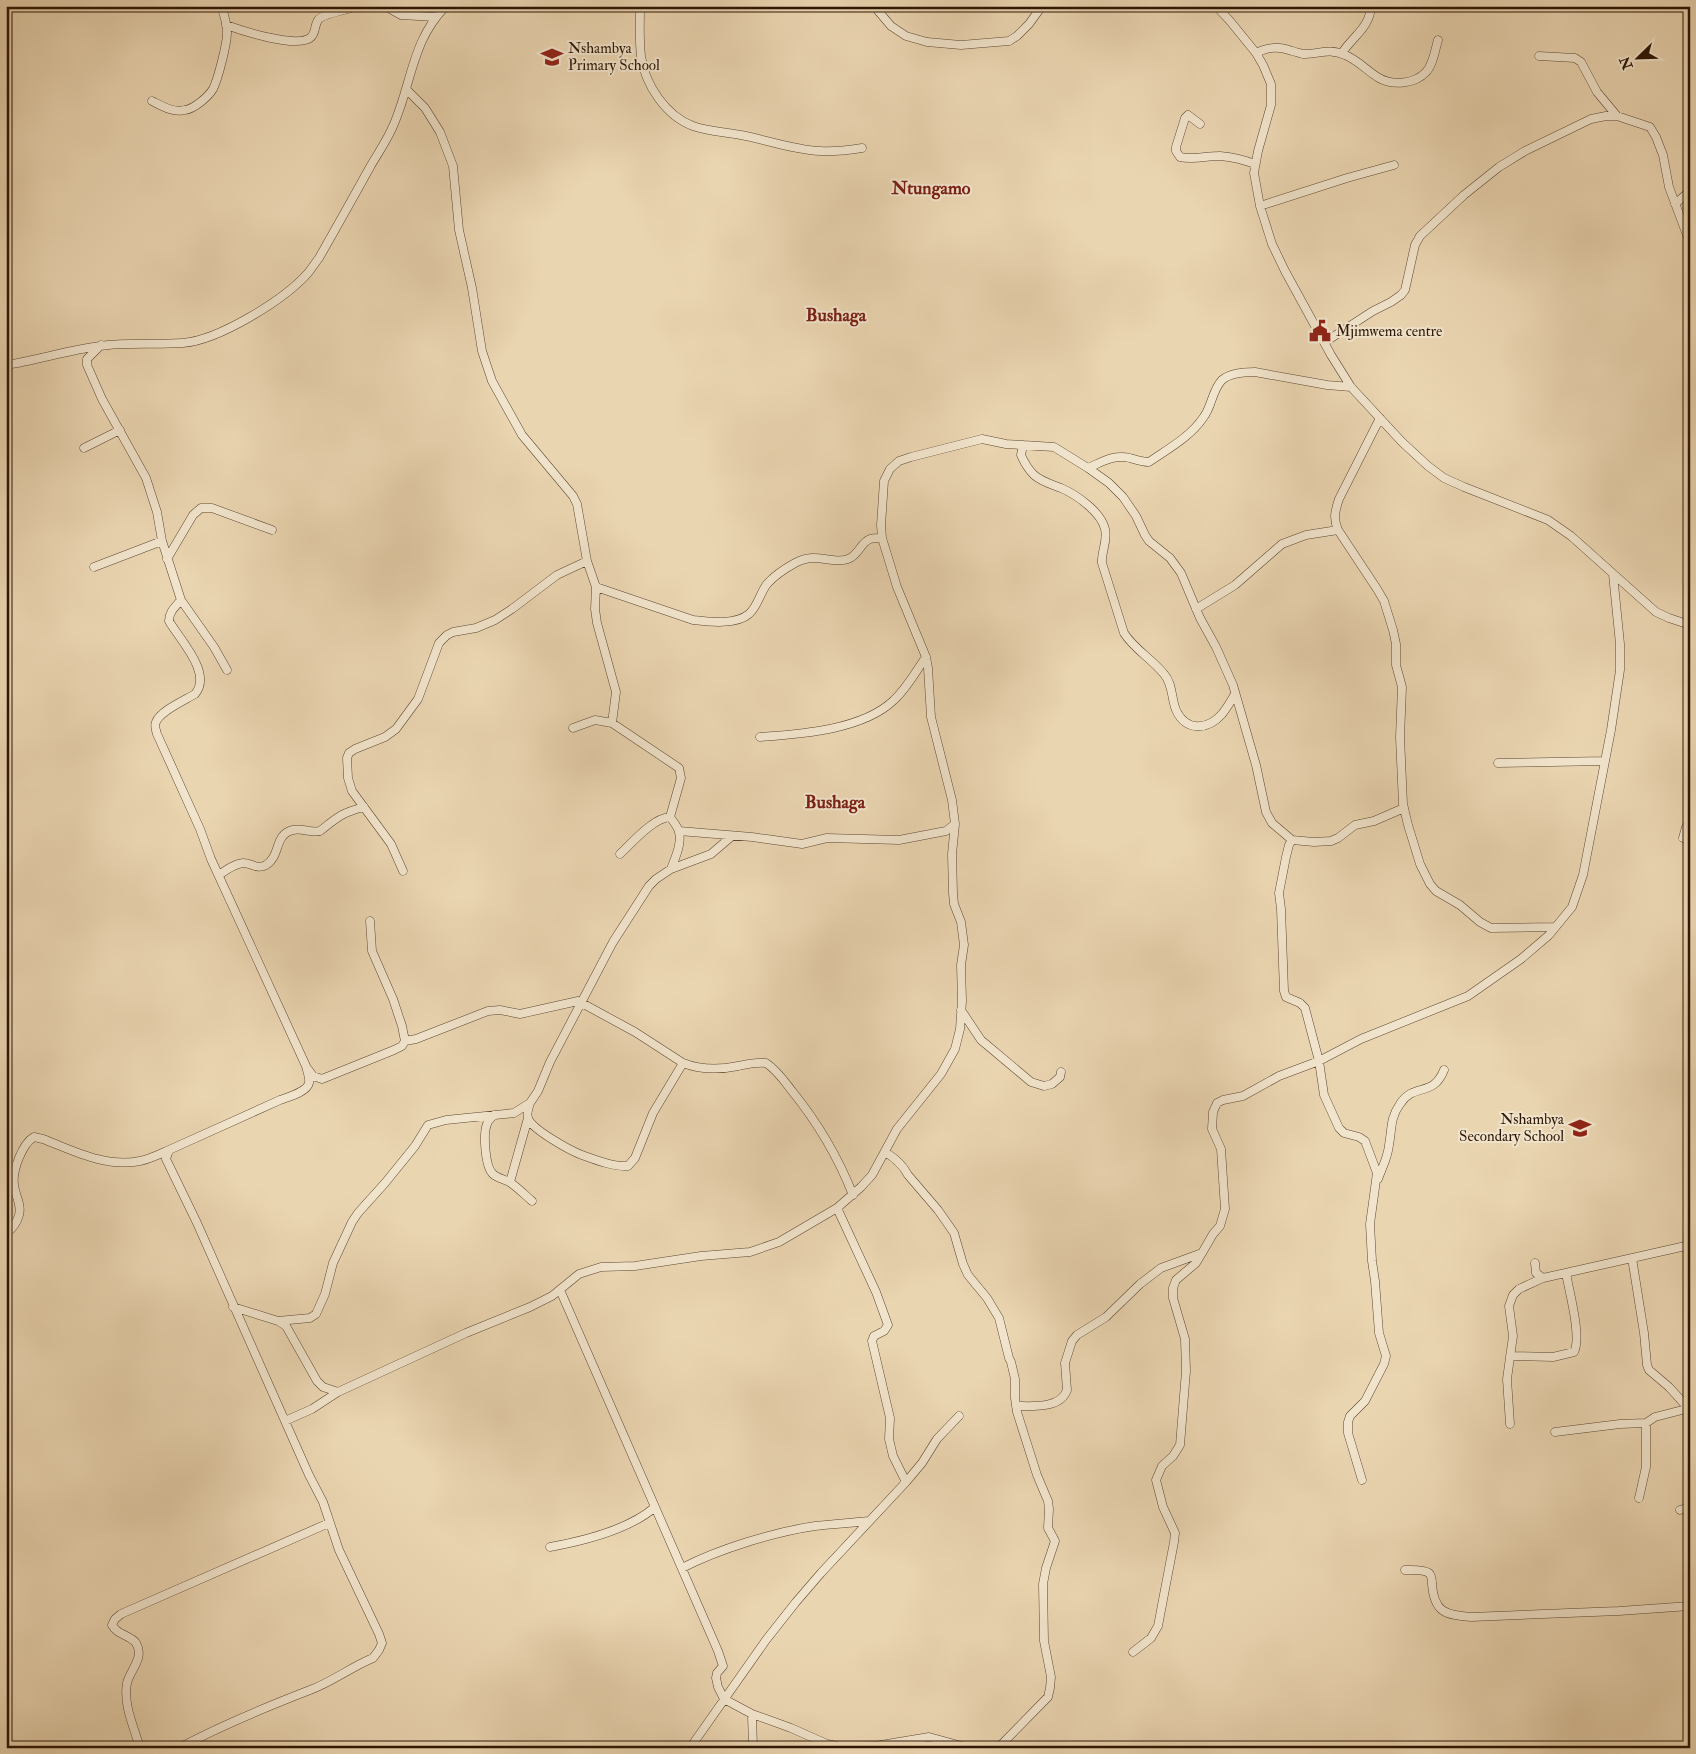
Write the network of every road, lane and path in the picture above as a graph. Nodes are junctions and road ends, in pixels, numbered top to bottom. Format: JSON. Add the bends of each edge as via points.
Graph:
{"nodes":[{"id":1,"x":221,"y":6,"type":"edge"},
{"id":2,"x":358,"y":6,"type":"edge"},
{"id":3,"x":385,"y":6,"type":"edge"},
{"id":4,"x":446,"y":6,"type":"edge"},
{"id":5,"x":640,"y":6,"type":"edge"},
{"id":6,"x":874,"y":6,"type":"edge"},
{"id":7,"x":1042,"y":6,"type":"edge"},
{"id":8,"x":1216,"y":6,"type":"edge"},
{"id":9,"x":1371,"y":6,"type":"edge"},
{"id":10,"x":435,"y":17,"type":"junction"},
{"id":11,"x":226,"y":25,"type":"junction"},
{"id":12,"x":1438,"y":40,"type":"dead end"},
{"id":13,"x":1256,"y":53,"type":"junction"},
{"id":14,"x":1342,"y":53,"type":"junction"},
{"id":15,"x":1539,"y":56,"type":"dead end"},
{"id":16,"x":407,"y":90,"type":"junction"},
{"id":17,"x":152,"y":101,"type":"dead end"},
{"id":18,"x":1617,"y":116,"type":"junction"},
{"id":19,"x":1200,"y":124,"type":"dead end"},
{"id":20,"x":862,"y":148,"type":"dead end"},
{"id":21,"x":1255,"y":164,"type":"junction"},
{"id":22,"x":1394,"y":165,"type":"dead end"},
{"id":23,"x":1690,"y":191,"type":"edge"},
{"id":24,"x":1675,"y":204,"type":"junction"},
{"id":25,"x":1260,"y":206,"type":"junction"},
{"id":26,"x":1690,"y":243,"type":"edge"},
{"id":27,"x":1325,"y":342,"type":"junction"},
{"id":28,"x":101,"y":345,"type":"junction"},
{"id":29,"x":6,"y":365,"type":"edge"},
{"id":30,"x":1351,"y":387,"type":"junction"},
{"id":31,"x":1380,"y":418,"type":"junction"},
{"id":32,"x":120,"y":430,"type":"junction"},
{"id":33,"x":1023,"y":445,"type":"junction"},
{"id":34,"x":84,"y":448,"type":"dead end"},
{"id":35,"x":1088,"y":468,"type":"junction"},
{"id":36,"x":272,"y":530,"type":"dead end"},
{"id":37,"x":1338,"y":530,"type":"junction"},
{"id":38,"x":882,"y":538,"type":"junction"},
{"id":39,"x":162,"y":541,"type":"junction"},
{"id":40,"x":167,"y":560,"type":"junction"},
{"id":41,"x":587,"y":561,"type":"junction"},
{"id":42,"x":94,"y":567,"type":"dead end"},
{"id":43,"x":1613,"y":574,"type":"junction"},
{"id":44,"x":596,"y":587,"type":"junction"},
{"id":45,"x":181,"y":600,"type":"junction"},
{"id":46,"x":1196,"y":609,"type":"junction"},
{"id":47,"x":1690,"y":625,"type":"edge"},
{"id":48,"x":926,"y":657,"type":"junction"},
{"id":49,"x":227,"y":670,"type":"dead end"},
{"id":50,"x":1235,"y":694,"type":"junction"},
{"id":51,"x":612,"y":723,"type":"junction"},
{"id":52,"x":573,"y":728,"type":"dead end"},
{"id":53,"x":760,"y":737,"type":"dead end"},
{"id":54,"x":1605,"y":761,"type":"junction"},
{"id":55,"x":1498,"y":763,"type":"dead end"},
{"id":56,"x":364,"y":808,"type":"junction"},
{"id":57,"x":1404,"y":808,"type":"junction"},
{"id":58,"x":670,"y":817,"type":"junction"},
{"id":59,"x":954,"y":824,"type":"junction"},
{"id":60,"x":1690,"y":825,"type":"edge"},
{"id":61,"x":679,"y":832,"type":"junction"},
{"id":62,"x":732,"y":836,"type":"junction"},
{"id":63,"x":1683,"y":838,"type":"dead end"},
{"id":64,"x":1292,"y":840,"type":"junction"},
{"id":65,"x":620,"y":854,"type":"dead end"},
{"id":66,"x":671,"y":869,"type":"junction"},
{"id":67,"x":402,"y":871,"type":"dead end"},
{"id":68,"x":219,"y":875,"type":"junction"},
{"id":69,"x":370,"y":921,"type":"dead end"},
{"id":70,"x":1555,"y":928,"type":"junction"},
{"id":71,"x":582,"y":1002,"type":"junction"},
{"id":72,"x":961,"y":1010,"type":"junction"},
{"id":73,"x":405,"y":1042,"type":"junction"},
{"id":74,"x":1319,"y":1061,"type":"junction"},
{"id":75,"x":683,"y":1063,"type":"junction"},
{"id":76,"x":306,"y":1066,"type":"junction"},
{"id":77,"x":1444,"y":1070,"type":"dead end"},
{"id":78,"x":1061,"y":1072,"type":"dead end"},
{"id":79,"x":530,"y":1103,"type":"junction"},
{"id":80,"x":494,"y":1115,"type":"junction"},
{"id":81,"x":528,"y":1118,"type":"junction"},
{"id":82,"x":170,"y":1150,"type":"junction"},
{"id":83,"x":885,"y":1152,"type":"junction"},
{"id":84,"x":1377,"y":1180,"type":"junction"},
{"id":85,"x":510,"y":1182,"type":"junction"},
{"id":86,"x":853,"y":1195,"type":"junction"},
{"id":87,"x":532,"y":1201,"type":"dead end"},
{"id":88,"x":837,"y":1208,"type":"junction"},
{"id":89,"x":6,"y":1234,"type":"edge"},
{"id":90,"x":1689,"y":1247,"type":"edge"},
{"id":91,"x":1202,"y":1253,"type":"junction"},
{"id":92,"x":1632,"y":1258,"type":"junction"},
{"id":93,"x":1534,"y":1263,"type":"dead end"},
{"id":94,"x":1566,"y":1273,"type":"junction"},
{"id":95,"x":1543,"y":1278,"type":"junction"},
{"id":96,"x":560,"y":1290,"type":"junction"},
{"id":97,"x":233,"y":1307,"type":"junction"},
{"id":98,"x":278,"y":1321,"type":"junction"},
{"id":99,"x":1510,"y":1356,"type":"junction"},
{"id":100,"x":338,"y":1392,"type":"junction"},
{"id":101,"x":1016,"y":1406,"type":"junction"},
{"id":102,"x":1689,"y":1409,"type":"edge"},
{"id":103,"x":959,"y":1416,"type":"dead end"},
{"id":104,"x":285,"y":1421,"type":"junction"},
{"id":105,"x":1646,"y":1423,"type":"junction"},
{"id":106,"x":1510,"y":1424,"type":"dead end"},
{"id":107,"x":1555,"y":1432,"type":"dead end"},
{"id":108,"x":1362,"y":1480,"type":"dead end"},
{"id":109,"x":906,"y":1482,"type":"junction"},
{"id":110,"x":1639,"y":1498,"type":"dead end"},
{"id":111,"x":656,"y":1507,"type":"junction"},
{"id":112,"x":1690,"y":1507,"type":"edge"},
{"id":113,"x":1680,"y":1510,"type":"dead end"},
{"id":114,"x":869,"y":1521,"type":"junction"},
{"id":115,"x":329,"y":1523,"type":"junction"},
{"id":116,"x":550,"y":1546,"type":"dead end"},
{"id":117,"x":682,"y":1568,"type":"junction"},
{"id":118,"x":1405,"y":1570,"type":"dead end"},
{"id":119,"x":1690,"y":1606,"type":"edge"},
{"id":120,"x":1133,"y":1652,"type":"dead end"},
{"id":121,"x":724,"y":1699,"type":"junction"},
{"id":122,"x":752,"y":1714,"type":"junction"},
{"id":123,"x":140,"y":1748,"type":"edge"},
{"id":124,"x":179,"y":1748,"type":"edge"},
{"id":125,"x":690,"y":1748,"type":"edge"},
{"id":126,"x":753,"y":1748,"type":"edge"},
{"id":127,"x":969,"y":1748,"type":"edge"},
{"id":128,"x":998,"y":1748,"type":"edge"}],
"edges":[{"from":1,"to":11,"type":"street"},
{"from":2,"to":11,"type":"street","via":[[320,18],[313,34],[305,40],[260,36]]},
{"from":3,"to":10,"type":"street","via":[[401,15]]},
{"from":4,"to":10,"type":"street"},
{"from":5,"to":20,"type":"street","via":[[639,34],[648,80],[661,102],[675,116],[694,126],[804,149]]},
{"from":6,"to":7,"type":"street","via":[[891,26],[906,36],[927,42],[961,45],[1009,41],[1029,24]]},
{"from":8,"to":13,"type":"street"},
{"from":9,"to":14,"type":"street","via":[[1365,26]]},
{"from":10,"to":16,"type":"street","via":[[414,58]]},
{"from":11,"to":17,"type":"street","via":[[227,34],[212,90],[186,110],[172,110]]},
{"from":12,"to":14,"type":"street","via":[[1426,72],[1402,83],[1380,78]]},
{"from":13,"to":14,"type":"street","via":[[1280,47],[1302,54],[1324,50]]},
{"from":13,"to":21,"type":"street","via":[[1271,84],[1271,105]]},
{"from":15,"to":18,"type":"street","via":[[1575,58],[1581,62],[1597,92]]},
{"from":16,"to":28,"type":"street","via":[[394,125],[319,258],[297,283],[253,316],[215,336],[185,343]]},
{"from":16,"to":41,"type":"street","via":[[425,108],[440,132],[453,166],[459,230],[482,351],[492,381],[522,435],[574,496]]},
{"from":18,"to":24,"type":"street","via":[[1650,128],[1656,137]]},
{"from":18,"to":27,"type":"street","via":[[1591,119],[1499,167],[1420,236],[1413,251],[1406,290],[1401,296]]},
{"from":19,"to":21,"type":"street","via":[[1188,115],[1185,118],[1176,147],[1177,155],[1188,159],[1220,156]]},
{"from":21,"to":25,"type":"street"},
{"from":22,"to":25,"type":"street"},
{"from":23,"to":24,"type":"street"},
{"from":24,"to":26,"type":"street"},
{"from":25,"to":27,"type":"street","via":[[1272,244]]},
{"from":27,"to":30,"type":"street"},
{"from":28,"to":29,"type":"street"},
{"from":28,"to":32,"type":"street","via":[[88,359],[87,365]]},
{"from":30,"to":31,"type":"street"},
{"from":30,"to":35,"type":"street","via":[[1255,372],[1238,374],[1222,380],[1209,410],[1195,428],[1150,462],[1110,458]]},
{"from":31,"to":37,"type":"street","via":[[1339,499],[1334,521]]},
{"from":31,"to":43,"type":"street","via":[[1444,478],[1548,520]]},
{"from":32,"to":34,"type":"street"},
{"from":32,"to":39,"type":"street","via":[[146,478]]},
{"from":33,"to":35,"type":"street","via":[[1054,447]]},
{"from":33,"to":38,"type":"street","via":[[982,439],[899,461],[884,480]]},
{"from":33,"to":50,"type":"street","via":[[1021,455],[1033,474],[1076,496],[1099,516],[1106,539],[1102,564],[1124,633],[1164,673],[1182,719],[1195,727],[1213,723]]},
{"from":35,"to":46,"type":"street","via":[[1123,497],[1145,535],[1176,565]]},
{"from":36,"to":40,"type":"street","via":[[212,508],[201,508],[193,515]]},
{"from":37,"to":46,"type":"street","via":[[1306,535],[1282,544],[1235,585]]},
{"from":37,"to":57,"type":"street","via":[[1378,589],[1393,630],[1402,687],[1400,737]]},
{"from":38,"to":44,"type":"street","via":[[869,539],[850,559],[807,558],[795,564],[768,584],[749,614],[730,621],[693,620]]},
{"from":38,"to":48,"type":"street","via":[[897,587]]},
{"from":39,"to":40,"type":"street"},
{"from":39,"to":42,"type":"street"},
{"from":40,"to":45,"type":"street"},
{"from":41,"to":44,"type":"street"},
{"from":41,"to":56,"type":"street","via":[[558,575],[495,620],[453,632],[439,643],[418,699],[396,729],[355,749],[347,758],[352,792]]},
{"from":43,"to":47,"type":"street","via":[[1656,612]]},
{"from":43,"to":54,"type":"street","via":[[1620,670]]},
{"from":44,"to":51,"type":"street","via":[[597,623],[616,692]]},
{"from":45,"to":49,"type":"street"},
{"from":45,"to":68,"type":"street","via":[[172,609],[169,621],[193,657],[198,670],[199,689],[162,714],[155,727]]},
{"from":46,"to":50,"type":"street"},
{"from":48,"to":53,"type":"street","via":[[895,700],[883,709],[838,727]]},
{"from":48,"to":59,"type":"street","via":[[931,717],[952,800]]},
{"from":50,"to":64,"type":"street","via":[[1266,812],[1272,823]]},
{"from":51,"to":52,"type":"street","via":[[595,720]]},
{"from":51,"to":58,"type":"street","via":[[679,768],[681,778]]},
{"from":54,"to":55,"type":"street"},
{"from":54,"to":70,"type":"street","via":[[1578,892],[1572,907]]},
{"from":56,"to":67,"type":"street","via":[[391,844]]},
{"from":56,"to":68,"type":"street","via":[[335,818],[320,831],[298,829],[285,833],[276,854],[267,864],[257,868],[245,863],[236,864]]},
{"from":57,"to":64,"type":"street","via":[[1355,825],[1335,840]]},
{"from":57,"to":70,"type":"street","via":[[1420,864],[1436,891],[1491,928]]},
{"from":58,"to":61,"type":"street"},
{"from":58,"to":65,"type":"street","via":[[658,821],[639,835]]},
{"from":59,"to":62,"type":"street","via":[[946,831],[899,840],[827,838],[802,844]]},
{"from":59,"to":72,"type":"street","via":[[953,898],[964,944]]},
{"from":60,"to":63,"type":"street","via":[[1686,827]]},
{"from":61,"to":62,"type":"street"},
{"from":61,"to":66,"type":"street"},
{"from":62,"to":66,"type":"street","via":[[711,854]]},
{"from":64,"to":74,"type":"street","via":[[1279,894],[1282,986],[1286,997],[1305,1008]]},
{"from":66,"to":71,"type":"street","via":[[649,886],[613,942]]},
{"from":68,"to":76,"type":"street"},
{"from":69,"to":73,"type":"street","via":[[372,951],[393,1000]]},
{"from":70,"to":74,"type":"street","via":[[1521,959],[1468,996],[1362,1039]]},
{"from":71,"to":73,"type":"street","via":[[574,1001],[520,1014],[488,1011]]},
{"from":71,"to":75,"type":"street"},
{"from":71,"to":79,"type":"street"},
{"from":72,"to":78,"type":"street","via":[[981,1040],[1031,1082],[1044,1086],[1052,1084]]},
{"from":72,"to":83,"type":"street","via":[[955,1049],[941,1074],[897,1129]]},
{"from":73,"to":76,"type":"street","via":[[394,1050],[322,1079],[314,1076]]},
{"from":74,"to":84,"type":"street","via":[[1324,1095],[1338,1128],[1365,1141]]},
{"from":74,"to":91,"type":"street","via":[[1279,1076],[1242,1096],[1217,1103],[1212,1129],[1221,1149],[1226,1209],[1220,1226]]},
{"from":75,"to":81,"type":"street","via":[[653,1113],[635,1158],[628,1166],[581,1155],[536,1128]]},
{"from":75,"to":86,"type":"street","via":[[706,1069],[760,1062],[772,1067],[821,1130]]},
{"from":76,"to":82,"type":"street","via":[[309,1081],[306,1088]]},
{"from":77,"to":84,"type":"street","via":[[1433,1087],[1408,1094],[1399,1104],[1391,1124],[1388,1154]]},
{"from":79,"to":80,"type":"street","via":[[514,1113]]},
{"from":79,"to":81,"type":"street"},
{"from":80,"to":85,"type":"street","via":[[485,1131],[488,1165],[494,1176]]},
{"from":80,"to":98,"type":"street","via":[[428,1125],[415,1146],[352,1222],[333,1263],[326,1294],[316,1314],[310,1318]]},
{"from":81,"to":85,"type":"street"},
{"from":82,"to":89,"type":"street","via":[[141,1161],[117,1163],[85,1156],[34,1137],[25,1144],[14,1175],[20,1215]]},
{"from":82,"to":97,"type":"street","via":[[166,1159]]},
{"from":83,"to":86,"type":"street","via":[[872,1175]]},
{"from":83,"to":101,"type":"street","via":[[905,1169],[946,1220],[954,1233],[962,1264],[999,1318],[1015,1378]]},
{"from":84,"to":108,"type":"street","via":[[1370,1224],[1379,1333],[1386,1356],[1365,1401],[1348,1422],[1348,1433]]},
{"from":85,"to":87,"type":"street"},
{"from":86,"to":88,"type":"street"},
{"from":88,"to":96,"type":"street","via":[[763,1249],[635,1266],[601,1267],[579,1274]]},
{"from":88,"to":109,"type":"street","via":[[888,1325],[872,1341],[890,1418],[889,1439],[893,1456]]},
{"from":90,"to":92,"type":"street"},
{"from":91,"to":101,"type":"street","via":[[1161,1268],[1106,1317],[1077,1335],[1065,1363],[1067,1390],[1060,1400],[1047,1405]]},
{"from":91,"to":120,"type":"street","via":[[1176,1280],[1173,1288],[1185,1340],[1180,1445],[1162,1466],[1156,1480],[1163,1507],[1175,1533],[1158,1626],[1151,1638]]},
{"from":92,"to":94,"type":"street"},
{"from":92,"to":102,"type":"street","via":[[1646,1365]]},
{"from":93,"to":95,"type":"street","via":[[1536,1273]]},
{"from":94,"to":95,"type":"street"},
{"from":94,"to":99,"type":"street","via":[[1576,1328],[1574,1352],[1553,1357]]},
{"from":95,"to":99,"type":"street","via":[[1519,1289],[1511,1300],[1514,1336]]},
{"from":96,"to":100,"type":"street","via":[[530,1307]]},
{"from":96,"to":111,"type":"street"},
{"from":97,"to":98,"type":"street"},
{"from":97,"to":104,"type":"street"},
{"from":98,"to":100,"type":"street","via":[[286,1326],[317,1381],[323,1387]]},
{"from":99,"to":106,"type":"street","via":[[1507,1379]]},
{"from":100,"to":104,"type":"street"},
{"from":101,"to":128,"type":"street","via":[[1048,1501],[1048,1528],[1056,1542],[1043,1584],[1044,1641],[1051,1677],[1048,1697]]},
{"from":102,"to":105,"type":"street","via":[[1655,1416]]},
{"from":103,"to":109,"type":"street","via":[[937,1439]]},
{"from":104,"to":115,"type":"street","via":[[323,1502]]},
{"from":105,"to":107,"type":"street"},
{"from":105,"to":110,"type":"street","via":[[1646,1467]]},
{"from":109,"to":114,"type":"street"},
{"from":111,"to":116,"type":"street","via":[[616,1528],[572,1543]]},
{"from":111,"to":117,"type":"street"},
{"from":112,"to":113,"type":"street"},
{"from":114,"to":117,"type":"street","via":[[814,1526],[762,1538]]},
{"from":114,"to":121,"type":"street","via":[[796,1602]]},
{"from":115,"to":123,"type":"street","via":[[114,1619],[115,1630],[135,1642],[138,1650],[126,1697]]},
{"from":115,"to":124,"type":"street","via":[[379,1634],[382,1643],[379,1650],[372,1658],[312,1690],[229,1723]]},
{"from":117,"to":121,"type":"street","via":[[722,1661],[716,1678]]},
{"from":118,"to":119,"type":"street","via":[[1430,1574],[1439,1609],[1457,1616]]},
{"from":121,"to":122,"type":"street"},
{"from":121,"to":125,"type":"street"},
{"from":122,"to":126,"type":"street"},
{"from":122,"to":127,"type":"street","via":[[841,1747],[875,1746],[929,1737]]}]}
